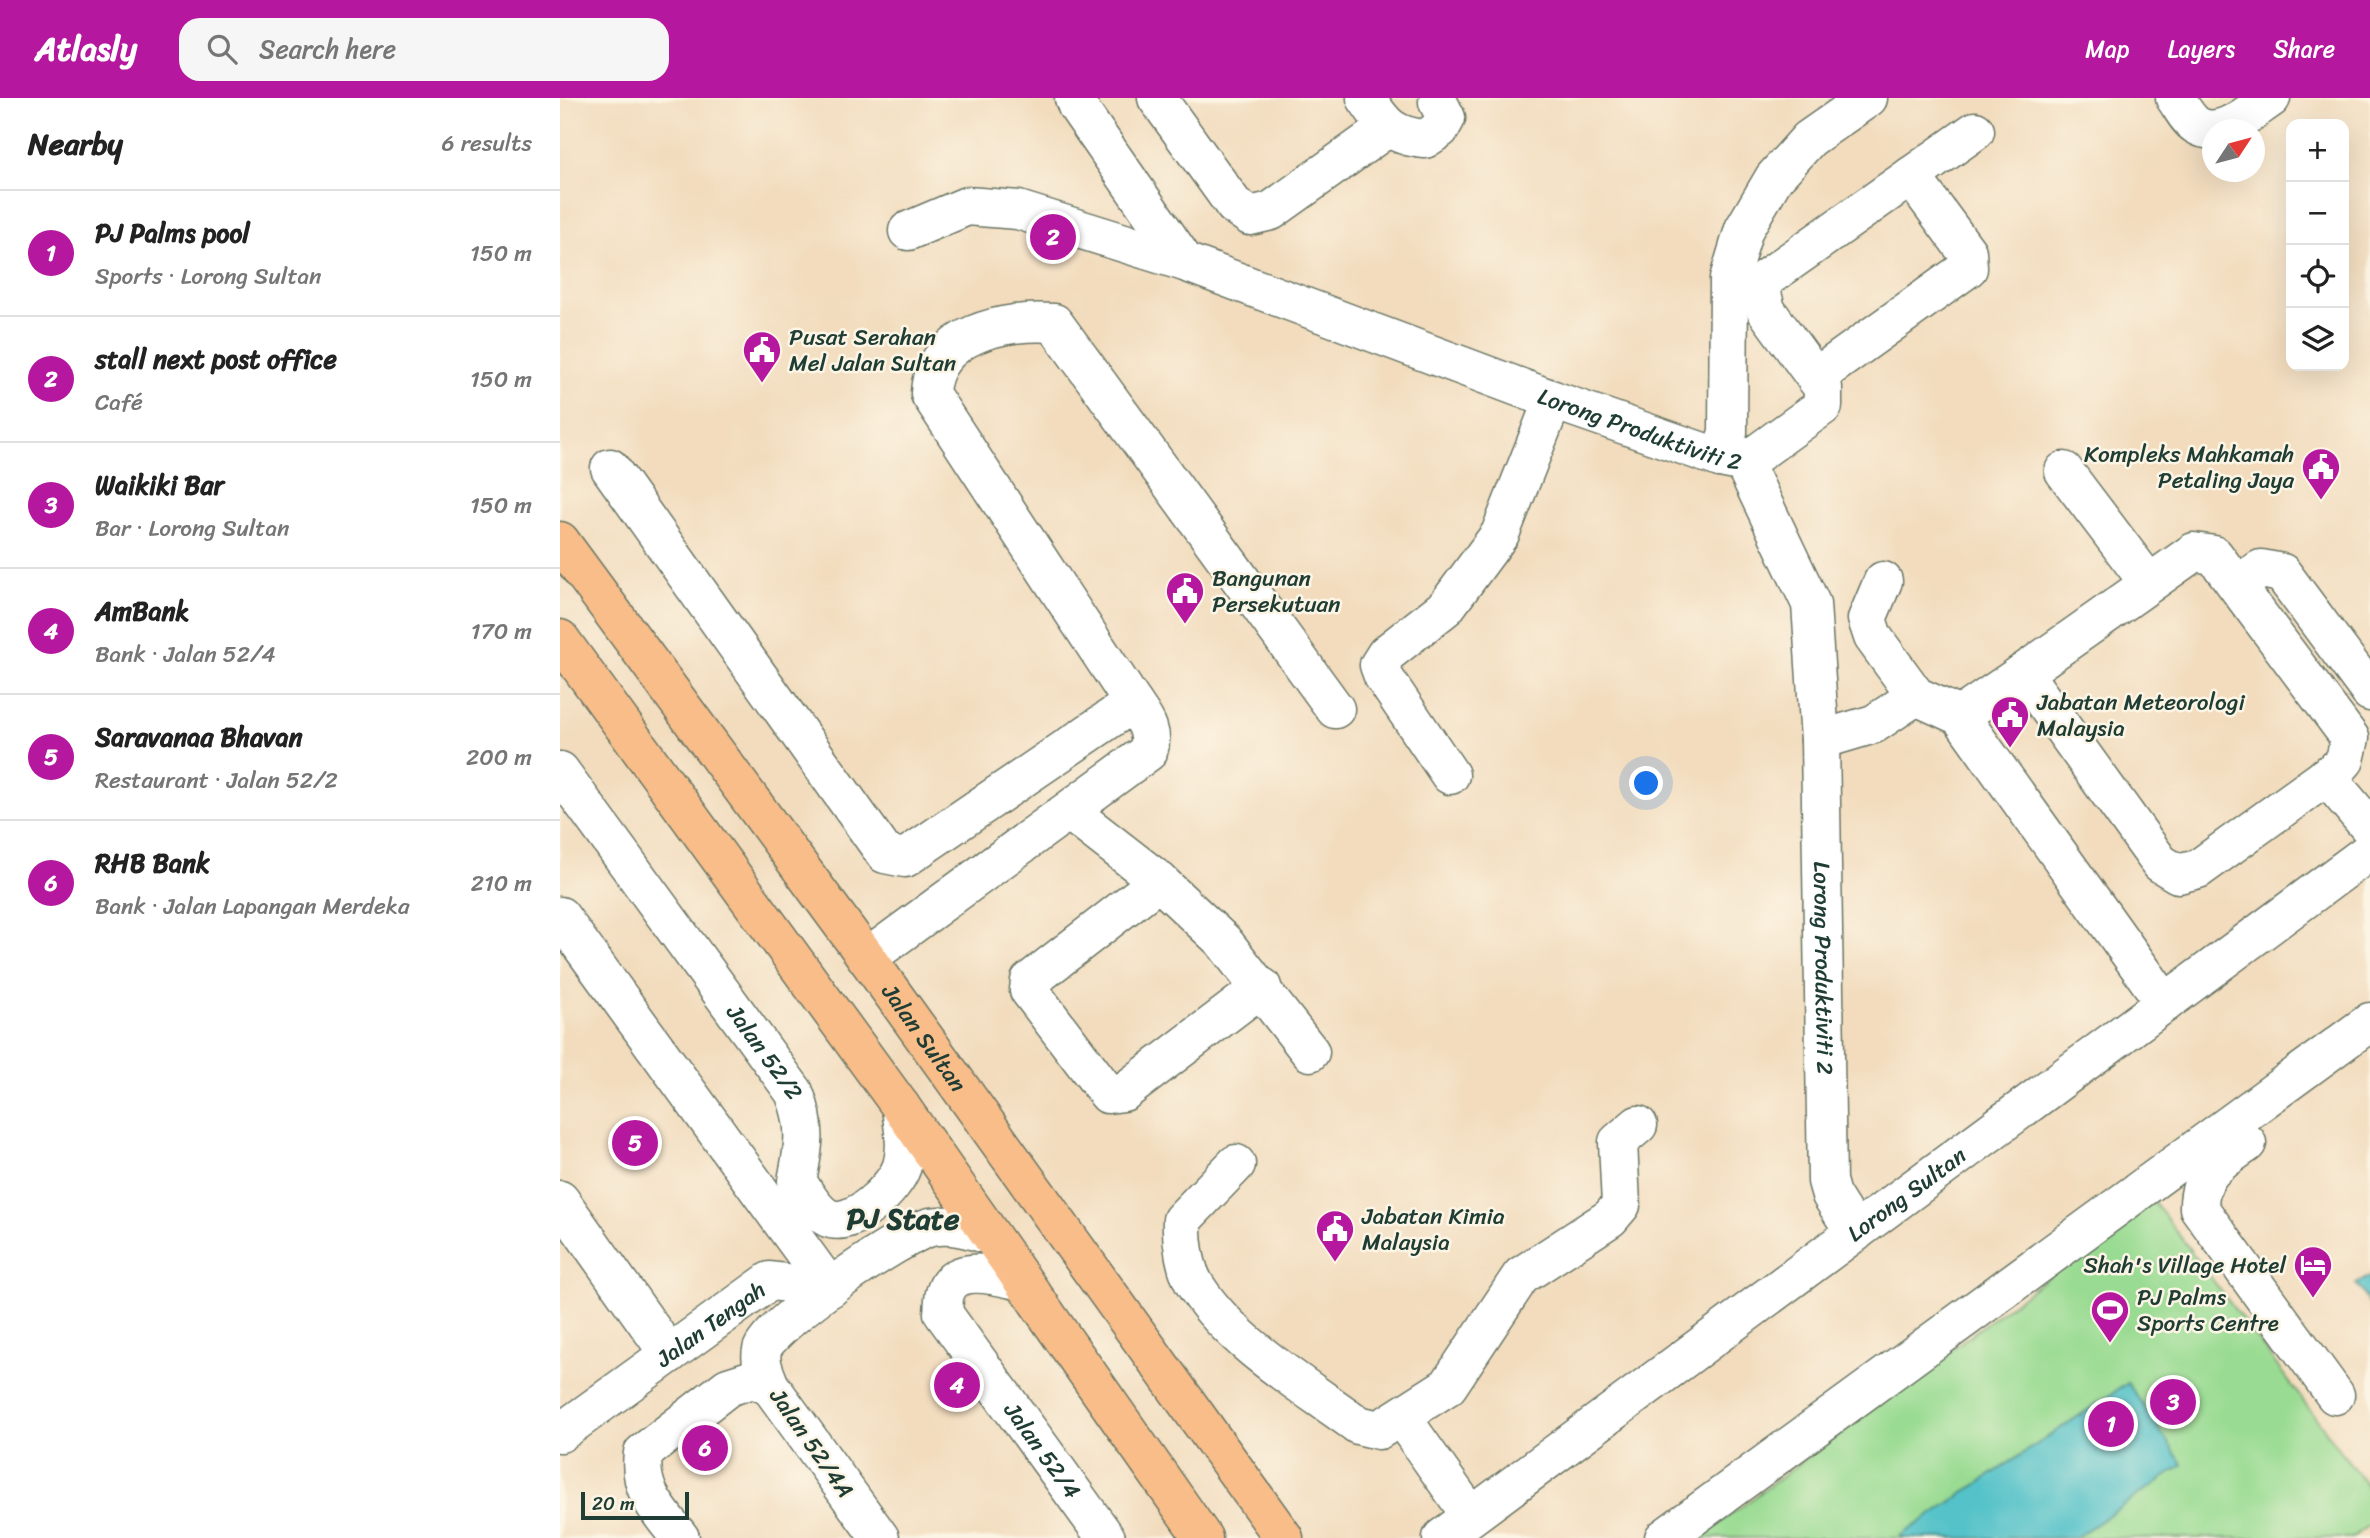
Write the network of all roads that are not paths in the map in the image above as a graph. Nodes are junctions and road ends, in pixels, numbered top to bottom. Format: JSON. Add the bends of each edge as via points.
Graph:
{"nodes":[{"id":1,"x":1074,"y":98,"type":"edge"},
{"id":2,"x":1157,"y":98,"type":"edge"},
{"id":3,"x":1868,"y":98,"type":"edge"},
{"id":4,"x":2175,"y":98,"type":"edge"},
{"id":5,"x":2271,"y":98,"type":"edge"},
{"id":6,"x":1438,"y":102,"type":"dead end"},
{"id":7,"x":1376,"y":113,"type":"edge"},
{"id":8,"x":1975,"y":131,"type":"dead end"},
{"id":9,"x":1911,"y":176,"type":"junction"},
{"id":10,"x":908,"y":231,"type":"dead end"},
{"id":11,"x":1185,"y":262,"type":"junction"},
{"id":12,"x":1816,"y":377,"type":"junction"},
{"id":13,"x":1553,"y":400,"type":"junction"},
{"id":14,"x":1732,"y":461,"type":"junction"},
{"id":15,"x":610,"y":468,"type":"dead end"},
{"id":16,"x":2064,"y":471,"type":"dead end"},
{"id":17,"x":560,"y":541,"type":"edge"},
{"id":18,"x":1883,"y":581,"type":"dead end"},
{"id":19,"x":2148,"y":582,"type":"junction"},
{"id":20,"x":2238,"y":583,"type":"junction"},
{"id":21,"x":560,"y":639,"type":"edge"},
{"id":22,"x":2023,"y":673,"type":"junction"},
{"id":23,"x":2370,"y":692,"type":"edge"},
{"id":24,"x":1916,"y":696,"type":"junction"},
{"id":25,"x":1133,"y":703,"type":"junction"},
{"id":26,"x":1335,"y":709,"type":"dead end"},
{"id":27,"x":1960,"y":716,"type":"junction"},
{"id":28,"x":1820,"y":740,"type":"junction"},
{"id":29,"x":560,"y":771,"type":"edge"},
{"id":30,"x":1450,"y":775,"type":"dead end"},
{"id":31,"x":2326,"y":776,"type":"junction"},
{"id":32,"x":1069,"y":811,"type":"junction"},
{"id":33,"x":2370,"y":828,"type":"edge"},
{"id":34,"x":2370,"y":851,"type":"edge"},
{"id":35,"x":1159,"y":881,"type":"junction"},
{"id":36,"x":564,"y":931,"type":"edge"},
{"id":37,"x":867,"y":958,"type":"junction"},
{"id":38,"x":1262,"y":987,"type":"junction"},
{"id":39,"x":2165,"y":1003,"type":"junction"},
{"id":40,"x":2359,"y":1045,"type":"edge"},
{"id":41,"x":1310,"y":1052,"type":"dead end"},
{"id":42,"x":901,"y":1107,"type":"junction"},
{"id":43,"x":1638,"y":1125,"type":"dead end"},
{"id":44,"x":1236,"y":1164,"type":"dead end"},
{"id":45,"x":783,"y":1193,"type":"junction"},
{"id":46,"x":560,"y":1200,"type":"edge"},
{"id":47,"x":1855,"y":1233,"type":"junction"},
{"id":48,"x":989,"y":1235,"type":"junction"},
{"id":49,"x":1022,"y":1281,"type":"junction"},
{"id":50,"x":830,"y":1288,"type":"junction"},
{"id":51,"x":669,"y":1354,"type":"junction"},
{"id":52,"x":770,"y":1387,"type":"junction"},
{"id":53,"x":2335,"y":1395,"type":"dead end"},
{"id":54,"x":1402,"y":1418,"type":"junction"},
{"id":55,"x":560,"y":1433,"type":"edge"},
{"id":56,"x":1456,"y":1527,"type":"edge"},
{"id":57,"x":680,"y":1538,"type":"edge"},
{"id":58,"x":880,"y":1538,"type":"edge"},
{"id":59,"x":1106,"y":1538,"type":"edge"},
{"id":60,"x":1203,"y":1538,"type":"edge"},
{"id":61,"x":1284,"y":1538,"type":"edge"},
{"id":62,"x":1664,"y":1538,"type":"edge"}],
"edges":[{"from":1,"to":11,"type":"street"},
{"from":2,"to":7,"type":"street","via":[[1234,205],[1250,216],[1271,211]]},
{"from":3,"to":14,"type":"street","via":[[1809,139],[1774,178],[1744,229],[1729,279],[1728,432]]},
{"from":4,"to":5,"type":"street","via":[[2194,124],[2208,129],[2222,129]]},
{"from":6,"to":7,"type":"street","via":[[1446,118],[1444,125],[1425,139],[1410,138]]},
{"from":8,"to":9,"type":"street"},
{"from":9,"to":12,"type":"street","via":[[1765,279],[1761,289],[1766,310]]},
{"from":9,"to":12,"type":"street","via":[[1967,252],[1968,268]]},
{"from":10,"to":11,"type":"street","name":"Lorong Produktiviti 2","via":[[968,206],[1018,210]]},
{"from":11,"to":13,"type":"street","name":"Lorong Produktiviti 2"},
{"from":12,"to":14,"type":"street","via":[[1823,388],[1823,406]]},
{"from":13,"to":14,"type":"street","name":"Lorong Produktiviti 2"},
{"from":13,"to":30,"type":"street","via":[[1500,534],[1446,607],[1386,654],[1379,665]]},
{"from":14,"to":28,"type":"street","name":"Lorong Produktiviti 2","via":[[1811,604]]},
{"from":15,"to":25,"type":"street","via":[[884,854],[905,858]]},
{"from":16,"to":19,"type":"street"},
{"from":17,"to":37,"type":"main road","name":"Jalan Sultan"},
{"from":18,"to":24,"type":"street","via":[[1870,609],[1868,628]]},
{"from":19,"to":20,"type":"street","via":[[2194,552],[2204,552],[2214,555]]},
{"from":19,"to":22,"type":"street"},
{"from":20,"to":23,"type":"street","via":[[2261,569],[2281,573]]},
{"from":20,"to":31,"type":"street","via":[[2350,738],[2345,760]]},
{"from":21,"to":42,"type":"main road"},
{"from":22,"to":27,"type":"street"},
{"from":22,"to":31,"type":"street","via":[[2160,863],[2178,874],[2198,869]]},
{"from":24,"to":27,"type":"street"},
{"from":24,"to":28,"type":"street","via":[[1874,724]]},
{"from":25,"to":26,"type":"street","via":[[930,394],[930,378],[941,356],[958,341],[1023,321],[1054,323]]},
{"from":25,"to":32,"type":"street","via":[[1151,732],[1148,751]]},
{"from":27,"to":39,"type":"street"},
{"from":28,"to":47,"type":"street","name":"Lorong Produktiviti 2","via":[[1827,1181]]},
{"from":29,"to":45,"type":"street","name":"Jalan 52/2","via":[[794,1092],[804,1117],[804,1144]]},
{"from":31,"to":33,"type":"street"},
{"from":32,"to":35,"type":"street"},
{"from":32,"to":37,"type":"street"},
{"from":34,"to":39,"type":"street","name":"Lorong Sultan"},
{"from":35,"to":38,"type":"street","via":[[1223,941]]},
{"from":35,"to":38,"type":"street","via":[[1030,981],[1029,990],[1108,1094],[1124,1092]]},
{"from":36,"to":45,"type":"street"},
{"from":37,"to":61,"type":"main road","name":"Jalan Sultan"},
{"from":38,"to":41,"type":"street"},
{"from":39,"to":47,"type":"street","name":"Lorong Sultan"},
{"from":40,"to":53,"type":"street","via":[[2213,1168],[2199,1193],[2199,1208]]},
{"from":40,"to":62,"type":"street"},
{"from":42,"to":45,"type":"street","via":[[903,1164],[880,1198],[853,1217],[839,1220]]},
{"from":42,"to":48,"type":"main road"},
{"from":43,"to":54,"type":"street","via":[[1618,1142],[1621,1205],[1521,1276],[1448,1386]]},
{"from":44,"to":54,"type":"street","via":[[1182,1220],[1181,1239],[1195,1287],[1235,1333],[1358,1425],[1379,1430]]},
{"from":45,"to":50,"type":"street"},
{"from":46,"to":51,"type":"street"},
{"from":47,"to":56,"type":"street","name":"Lorong Sultan"},
{"from":48,"to":49,"type":"main road"},
{"from":48,"to":50,"type":"street","via":[[959,1226],[928,1227]]},
{"from":49,"to":59,"type":"street","name":"Jalan 52/4","via":[[980,1274],[958,1277],[946,1289],[943,1313]]},
{"from":49,"to":60,"type":"main road"},
{"from":50,"to":51,"type":"street","name":"Jalan Tengah","via":[[770,1281]]},
{"from":50,"to":52,"type":"street","name":"Jalan 52/4A","via":[[775,1330],[762,1349]]},
{"from":51,"to":55,"type":"street","name":"Jalan Tengah"},
{"from":52,"to":57,"type":"street","via":[[753,1380],[727,1387],[643,1452],[646,1492]]},
{"from":52,"to":58,"type":"street","name":"Jalan 52/4A"},
{"from":54,"to":56,"type":"street"}]}
